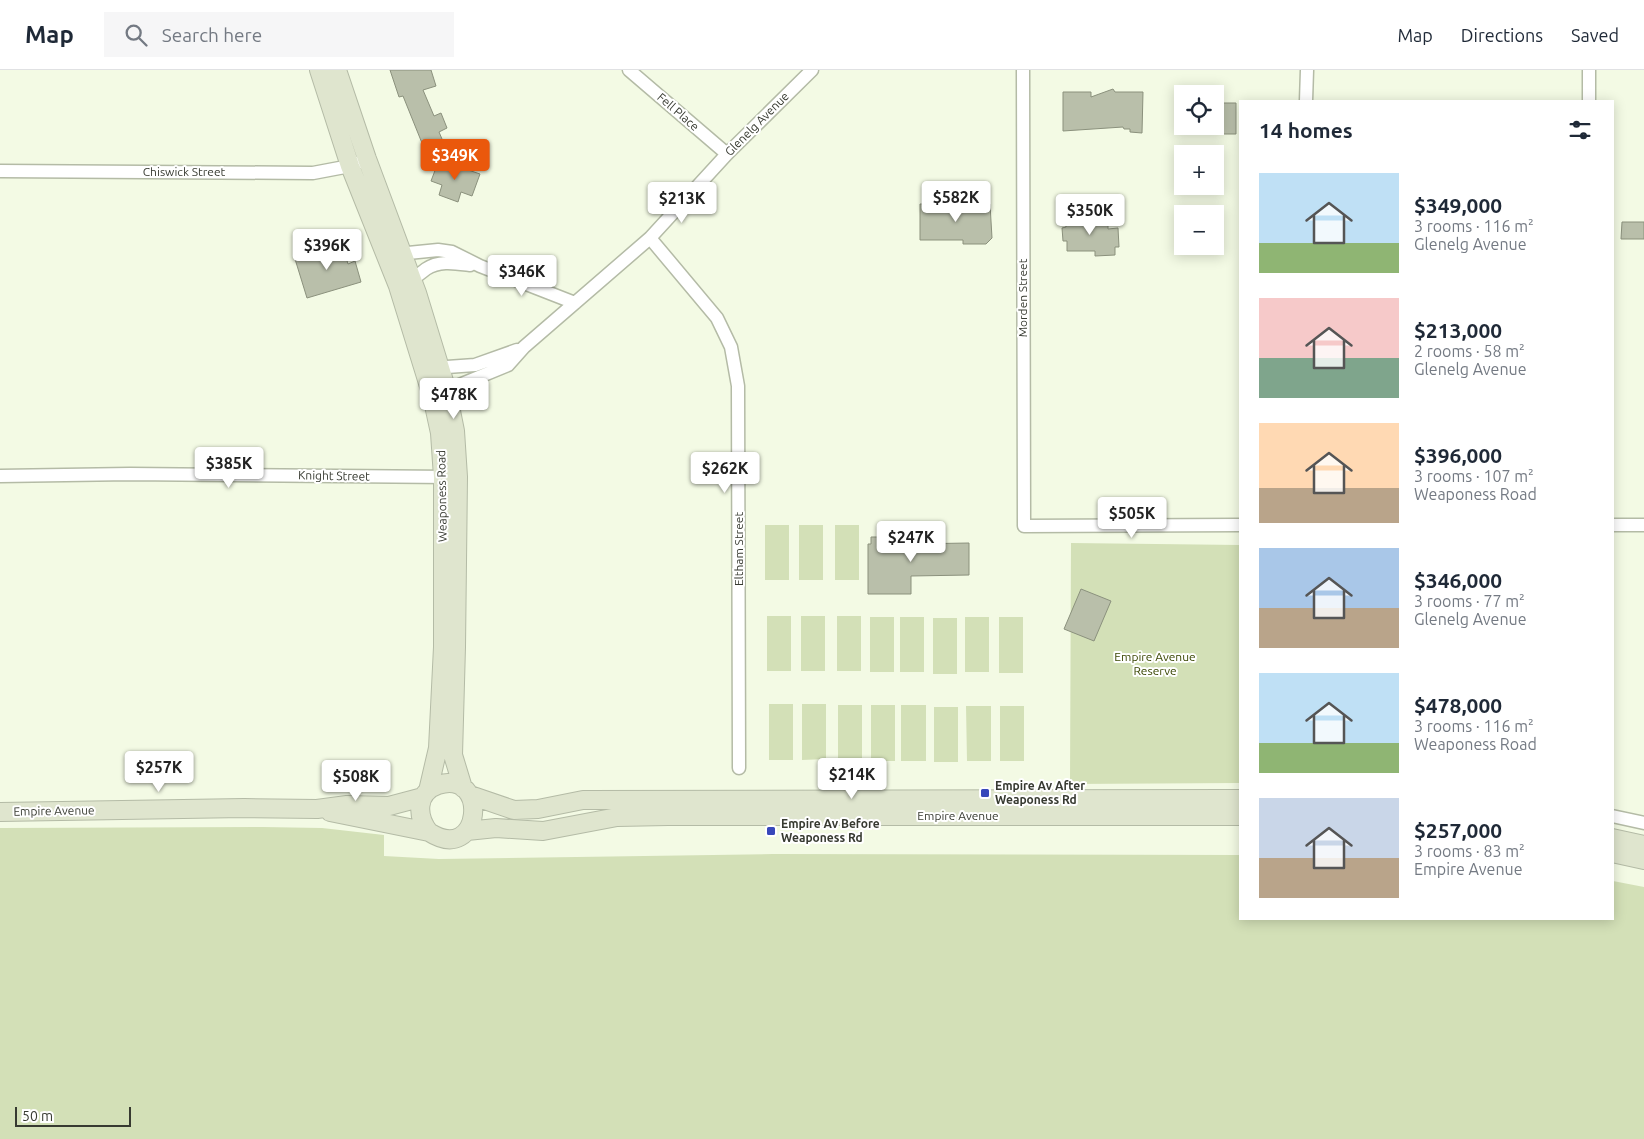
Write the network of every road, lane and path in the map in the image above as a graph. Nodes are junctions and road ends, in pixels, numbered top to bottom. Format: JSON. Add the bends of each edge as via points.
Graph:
{"nodes":[{"id":1,"x":319,"y":70,"type":"edge"},
{"id":2,"x":337,"y":70,"type":"edge"},
{"id":3,"x":629,"y":70,"type":"edge"},
{"id":4,"x":812,"y":70,"type":"edge"},
{"id":5,"x":1023,"y":70,"type":"edge"},
{"id":6,"x":1307,"y":70,"type":"edge"},
{"id":7,"x":1589,"y":70,"type":"edge"},
{"id":8,"x":1306,"y":100,"type":"edge"},
{"id":9,"x":1589,"y":100,"type":"edge"},
{"id":10,"x":727,"y":154,"type":"junction"},
{"id":11,"x":367,"y":159,"type":"junction"},
{"id":12,"x":350,"y":166,"type":"junction"},
{"id":13,"x":0,"y":171,"type":"edge"},
{"id":14,"x":650,"y":238,"type":"junction"},
{"id":15,"x":395,"y":258,"type":"junction"},
{"id":16,"x":480,"y":266,"type":"junction"},
{"id":17,"x":405,"y":283,"type":"junction"},
{"id":18,"x":575,"y":303,"type":"junction"},
{"id":19,"x":524,"y":347,"type":"junction"},
{"id":20,"x":433,"y":372,"type":"junction"},
{"id":21,"x":440,"y":393,"type":"junction"},
{"id":22,"x":0,"y":476,"type":"edge"},
{"id":23,"x":450,"y":477,"type":"junction"},
{"id":24,"x":1614,"y":525,"type":"edge"},
{"id":25,"x":1644,"y":525,"type":"edge"},
{"id":26,"x":1239,"y":526,"type":"edge"},
{"id":27,"x":739,"y":768,"type":"dead end"},
{"id":28,"x":467,"y":792,"type":"junction"},
{"id":29,"x":425,"y":794,"type":"junction"},
{"id":30,"x":1239,"y":799,"type":"edge"},
{"id":31,"x":317,"y":809,"type":"junction"},
{"id":32,"x":0,"y":812,"type":"edge"},
{"id":33,"x":1239,"y":816,"type":"edge"},
{"id":34,"x":1614,"y":816,"type":"edge"},
{"id":35,"x":1644,"y":823,"type":"edge"},
{"id":36,"x":467,"y":831,"type":"junction"},
{"id":37,"x":429,"y":832,"type":"junction"},
{"id":38,"x":1614,"y":838,"type":"edge"},
{"id":39,"x":1644,"y":845,"type":"edge"},
{"id":40,"x":1614,"y":853,"type":"edge"},
{"id":41,"x":1644,"y":860,"type":"edge"}],
"edges":[{"from":1,"to":12,"type":"main road","name":"Weaponess Road"},
{"from":2,"to":11,"type":"main road","name":"Weaponess Road"},
{"from":3,"to":10,"type":"street","name":"Fell Place"},
{"from":4,"to":10,"type":"street","name":"Glenelg Avenue"},
{"from":5,"to":26,"type":"street","name":"Morden Street","via":[[1024,526]]},
{"from":6,"to":8,"type":"street"},
{"from":7,"to":9,"type":"street"},
{"from":10,"to":14,"type":"street","name":"Glenelg Avenue"},
{"from":11,"to":12,"type":"street","name":"Chiswick Street"},
{"from":11,"to":15,"type":"main road","name":"Weaponess Road"},
{"from":12,"to":13,"type":"street","name":"Chiswick Street","via":[[313,173]]},
{"from":12,"to":15,"type":"main road","name":"Weaponess Road"},
{"from":14,"to":18,"type":"street","name":"Glenelg Avenue"},
{"from":14,"to":27,"type":"street","name":"Eltham Street","via":[[717,318],[731,346],[738,386]]},
{"from":15,"to":16,"type":"street","via":[[438,250],[452,252]]},
{"from":15,"to":17,"type":"main road","name":"Weaponess Road"},
{"from":16,"to":17,"type":"street","via":[[438,263]]},
{"from":16,"to":18,"type":"street"},
{"from":17,"to":20,"type":"main road","name":"Weaponess Road"},
{"from":18,"to":19,"type":"street","name":"Glenelg Avenue"},
{"from":19,"to":20,"type":"street","name":"Glenelg Avenue","via":[[475,365]]},
{"from":19,"to":21,"type":"street","name":"Glenelg Avenue","via":[[508,365]]},
{"from":20,"to":21,"type":"main road","name":"Weaponess Road"},
{"from":21,"to":23,"type":"main road","name":"Weaponess Road","via":[[455,431]]},
{"from":22,"to":23,"type":"street","name":"Knight Street"},
{"from":23,"to":28,"type":"main road","name":"Weaponess Road","via":[[456,647],[453,755]]},
{"from":23,"to":29,"type":"main road","name":"Weaponess Road","via":[[440,726],[438,748]]},
{"from":24,"to":25,"type":"street"},
{"from":28,"to":29,"type":"main road","name":"Empire Avenue","via":[[445,783]]},
{"from":28,"to":30,"type":"main road","name":"Empire Avenue","via":[[514,810],[538,810],[584,800]]},
{"from":28,"to":36,"type":"main road","via":[[475,814]]},
{"from":29,"to":31,"type":"main road","name":"Empire Avenue","via":[[389,806],[347,805]]},
{"from":29,"to":37,"type":"main road","via":[[419,809],[421,822]]},
{"from":31,"to":32,"type":"main road","name":"Empire Avenue"},
{"from":31,"to":37,"type":"main road","name":"Empire Avenue"},
{"from":33,"to":36,"type":"main road","name":"Empire Avenue","via":[[668,816],[617,818],[543,831],[496,828]]},
{"from":34,"to":35,"type":"street"},
{"from":36,"to":37,"type":"main road","name":"Empire Avenue","via":[[452,839]]},
{"from":38,"to":39,"type":"main road"},
{"from":40,"to":41,"type":"main road"}]}
